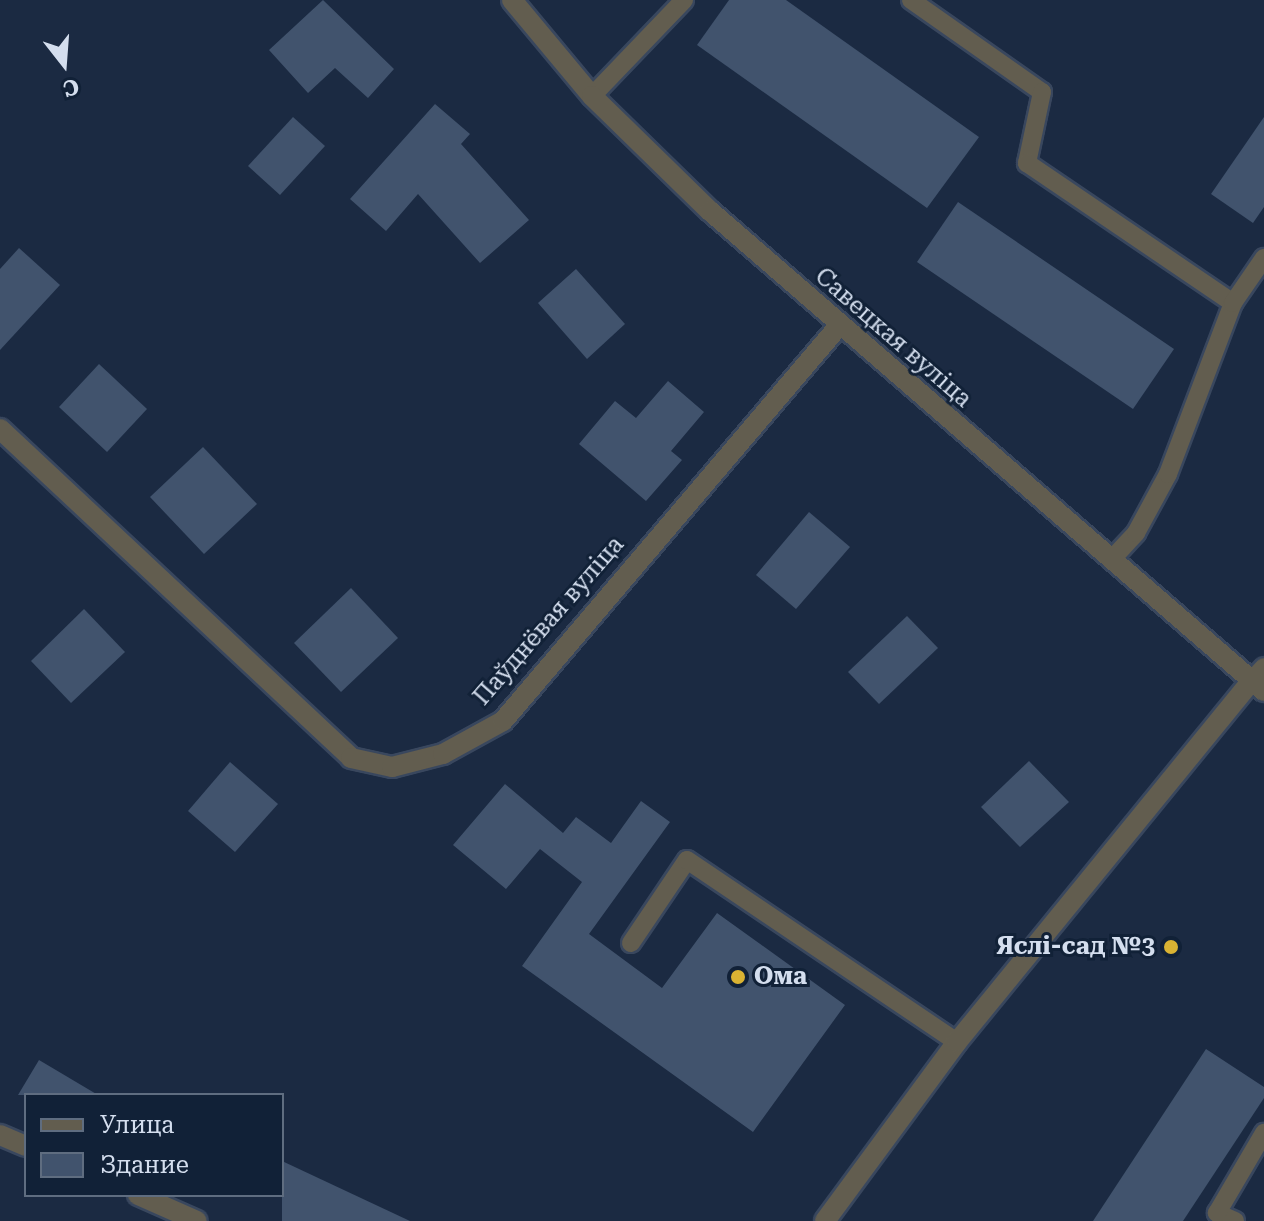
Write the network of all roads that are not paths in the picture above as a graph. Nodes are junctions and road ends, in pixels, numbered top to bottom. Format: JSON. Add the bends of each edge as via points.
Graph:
{"nodes":[{"id":1,"x":512,"y":0,"type":"edge"},
{"id":2,"x":684,"y":0,"type":"edge"},
{"id":3,"x":911,"y":0,"type":"edge"},
{"id":4,"x":592,"y":96,"type":"junction"},
{"id":5,"x":1264,"y":258,"type":"edge"},
{"id":6,"x":1233,"y":303,"type":"junction"},
{"id":7,"x":838,"y":327,"type":"junction"},
{"id":8,"x":0,"y":429,"type":"edge"},
{"id":9,"x":1111,"y":560,"type":"junction"},
{"id":10,"x":1260,"y":680,"type":"edge"},
{"id":11,"x":631,"y":943,"type":"dead end"},
{"id":12,"x":957,"y":1042,"type":"junction"},
{"id":13,"x":1264,"y":1133,"type":"edge"},
{"id":14,"x":0,"y":1135,"type":"edge"},
{"id":15,"x":24,"y":1145,"type":"edge"},
{"id":16,"x":143,"y":1197,"type":"edge"},
{"id":17,"x":197,"y":1221,"type":"edge"},
{"id":18,"x":825,"y":1221,"type":"edge"},
{"id":19,"x":1235,"y":1221,"type":"edge"}],
"edges":[{"from":1,"to":4,"type":"street","name":"Савецкая вуліца"},
{"from":2,"to":4,"type":"lane"},
{"from":3,"to":6,"type":"lane","via":[[1042,92],[1027,163]]},
{"from":4,"to":7,"type":"street","name":"Савецкая вуліца"},
{"from":5,"to":6,"type":"lane"},
{"from":6,"to":9,"type":"lane","via":[[1168,474],[1136,533]]},
{"from":7,"to":8,"type":"street","name":"Паўднёвая вуліца","via":[[503,721],[443,754],[392,767],[351,758]]},
{"from":7,"to":9,"type":"street","name":"Савецкая вуліца"},
{"from":9,"to":10,"type":"street","name":"Савецкая вуліца"},
{"from":10,"to":12,"type":"street"},
{"from":11,"to":12,"type":"lane","via":[[687,860]]},
{"from":12,"to":18,"type":"street"},
{"from":13,"to":19,"type":"lane","via":[[1217,1213]]},
{"from":14,"to":15,"type":"street"},
{"from":16,"to":17,"type":"street"}]}
